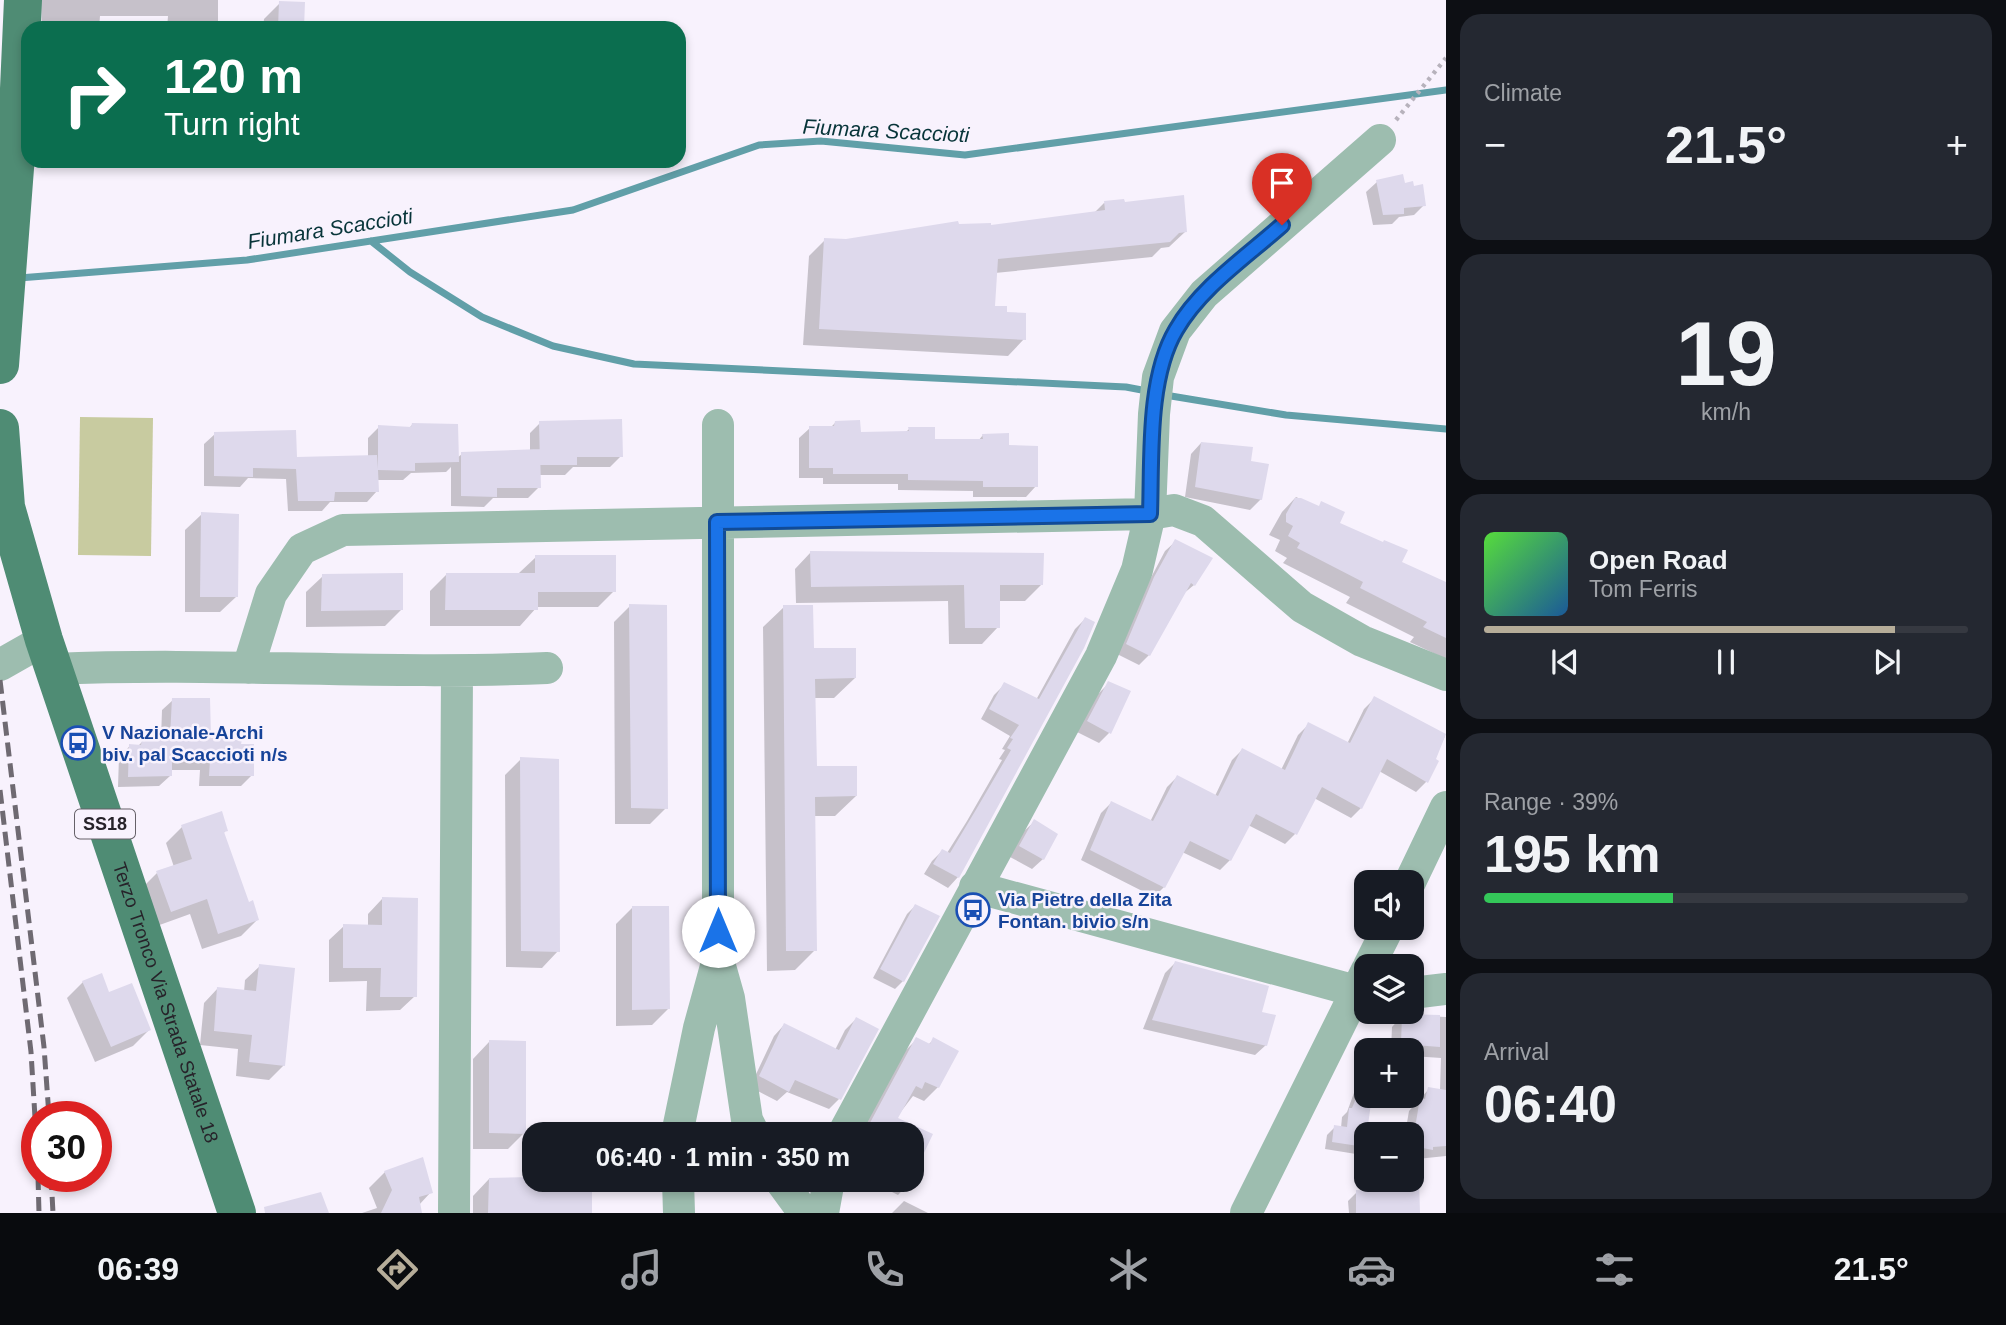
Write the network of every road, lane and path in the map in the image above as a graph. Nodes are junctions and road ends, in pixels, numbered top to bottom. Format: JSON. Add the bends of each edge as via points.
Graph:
{"nodes":[{"id":1,"x":23,"y":0,"type":"edge"},
{"id":2,"x":22,"y":21,"type":"edge"},
{"id":3,"x":21,"y":44,"type":"edge"},
{"id":4,"x":1446,"y":58,"type":"edge"},
{"id":5,"x":1380,"y":140,"type":"joint"},
{"id":6,"x":0,"y":365,"type":"edge"},
{"id":7,"x":718,"y":425,"type":"dead end"},
{"id":8,"x":0,"y":428,"type":"edge"},
{"id":9,"x":1150,"y":514,"type":"junction"},
{"id":10,"x":717,"y":522,"type":"junction"},
{"id":11,"x":48,"y":655,"type":"junction"},
{"id":12,"x":0,"y":665,"type":"edge"},
{"id":13,"x":248,"y":668,"type":"junction"},
{"id":14,"x":547,"y":668,"type":"dead end"},
{"id":15,"x":457,"y":672,"type":"junction"},
{"id":16,"x":1446,"y":675,"type":"edge"},
{"id":17,"x":1446,"y":807,"type":"edge"},
{"id":18,"x":1416,"y":870,"type":"edge"},
{"id":19,"x":975,"y":887,"type":"junction"},
{"id":20,"x":718,"y":959,"type":"junction"},
{"id":21,"x":1354,"y":978,"type":"edge"},
{"id":22,"x":1446,"y":989,"type":"edge"},
{"id":23,"x":1424,"y":992,"type":"edge"},
{"id":24,"x":1354,"y":1002,"type":"edge"},
{"id":25,"x":679,"y":1122,"type":"edge"},
{"id":26,"x":754,"y":1122,"type":"edge"},
{"id":27,"x":850,"y":1122,"type":"edge"},
{"id":28,"x":678,"y":1192,"type":"edge"},
{"id":29,"x":789,"y":1192,"type":"edge"},
{"id":30,"x":827,"y":1192,"type":"edge"},
{"id":31,"x":237,"y":1213,"type":"edge"},
{"id":32,"x":454,"y":1213,"type":"edge"},
{"id":33,"x":679,"y":1213,"type":"edge"},
{"id":34,"x":804,"y":1213,"type":"edge"},
{"id":35,"x":823,"y":1213,"type":"edge"},
{"id":36,"x":1246,"y":1213,"type":"edge"}],
"edges":[{"from":1,"to":2,"type":"main road"},
{"from":3,"to":6,"type":"main road"},
{"from":4,"to":5,"type":"path"},
{"from":5,"to":9,"type":"street","via":[[1204,294],[1175,331],[1158,377]]},
{"from":7,"to":10,"type":"street"},
{"from":8,"to":11,"type":"main road","name":"Terzo Tronco Via Strada Statale 18","number":"SS18","via":[[6,507]]},
{"from":9,"to":10,"type":"street"},
{"from":9,"to":16,"type":"street","via":[[1174,510],[1203,521],[1302,607],[1362,641]]},
{"from":9,"to":19,"type":"street","via":[[1137,570],[1101,656]]},
{"from":10,"to":13,"type":"street","via":[[343,530],[302,549],[271,594]]},
{"from":10,"to":20,"type":"street"},
{"from":11,"to":12,"type":"street"},
{"from":11,"to":13,"type":"street"},
{"from":11,"to":31,"type":"main road","name":"Terzo Tronco Via Strada Statale 18","number":"SS18"},
{"from":13,"to":15,"type":"street"},
{"from":14,"to":15,"type":"street"},
{"from":15,"to":32,"type":"street"},
{"from":17,"to":18,"type":"street"},
{"from":19,"to":21,"type":"street"},
{"from":19,"to":27,"type":"street"},
{"from":20,"to":25,"type":"street"},
{"from":20,"to":26,"type":"street"},
{"from":22,"to":23,"type":"street"},
{"from":24,"to":36,"type":"street"},
{"from":28,"to":33,"type":"street"},
{"from":29,"to":34,"type":"street"},
{"from":30,"to":35,"type":"street"}]}
